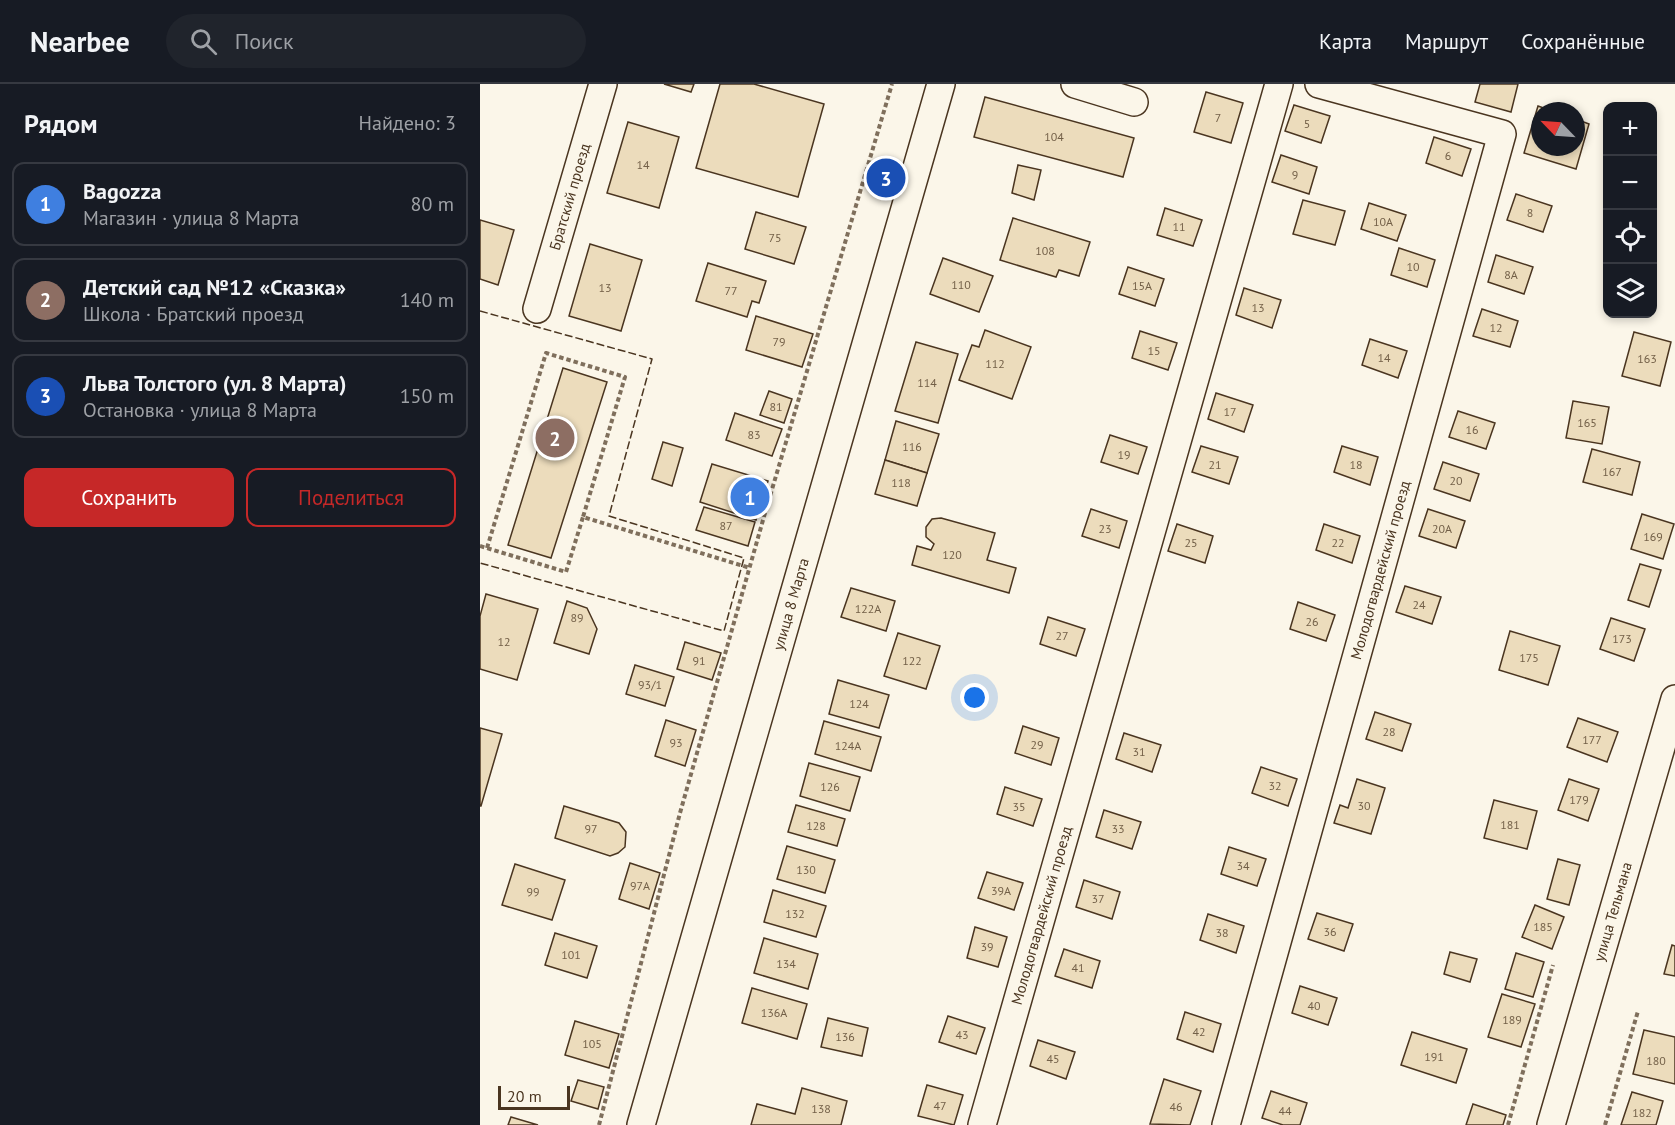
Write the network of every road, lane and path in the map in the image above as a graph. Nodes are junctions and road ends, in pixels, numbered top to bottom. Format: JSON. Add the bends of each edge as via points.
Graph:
{"nodes":[{"id":1,"x":603,"y":84,"type":"edge"},
{"id":2,"x":892,"y":84,"type":"edge"},
{"id":3,"x":941,"y":84,"type":"edge"},
{"id":4,"x":1075,"y":84,"type":"edge"},
{"id":5,"x":1279,"y":84,"type":"edge"},
{"id":6,"x":1319,"y":84,"type":"edge"},
{"id":7,"x":1385,"y":93,"type":"edge"},
{"id":8,"x":1134,"y":102,"type":"dead end"},
{"id":9,"x":537,"y":309,"type":"dead end"},
{"id":10,"x":583,"y":517,"type":"junction"},
{"id":11,"x":480,"y":546,"type":"edge"},
{"id":12,"x":487,"y":548,"type":"junction"},
{"id":13,"x":750,"y":568,"type":"junction"},
{"id":14,"x":1675,"y":699,"type":"edge"},
{"id":15,"x":1552,"y":965,"type":"dead end"},
{"id":16,"x":1638,"y":1011,"type":"dead end"},
{"id":17,"x":599,"y":1125,"type":"edge"},
{"id":18,"x":641,"y":1125,"type":"edge"},
{"id":19,"x":982,"y":1125,"type":"edge"},
{"id":20,"x":1226,"y":1125,"type":"edge"},
{"id":21,"x":1508,"y":1125,"type":"edge"},
{"id":22,"x":1551,"y":1125,"type":"edge"},
{"id":23,"x":1605,"y":1125,"type":"edge"}],
"edges":[{"from":1,"to":9,"type":"street","name":"Братский проезд"},
{"from":2,"to":13,"type":"path"},
{"from":3,"to":18,"type":"street","name":"улица 8 Марта"},
{"from":4,"to":8,"type":"street"},
{"from":5,"to":19,"type":"street","name":"Молодогвардейский проезд"},
{"from":6,"to":7,"type":"street","name":"Молодогвардейский проезд"},
{"from":7,"to":20,"type":"street","name":"Молодогвардейский проезд","via":[[1502,135]]},
{"from":10,"to":12,"type":"path","via":[[566,572]]},
{"from":10,"to":12,"type":"path","via":[[625,377],[546,353]]},
{"from":10,"to":13,"type":"path"},
{"from":11,"to":12,"type":"path"},
{"from":13,"to":17,"type":"path","via":[[677,824]]},
{"from":14,"to":22,"type":"street","name":"улица Тельмана"},
{"from":15,"to":21,"type":"path"},
{"from":16,"to":23,"type":"path"}]}
